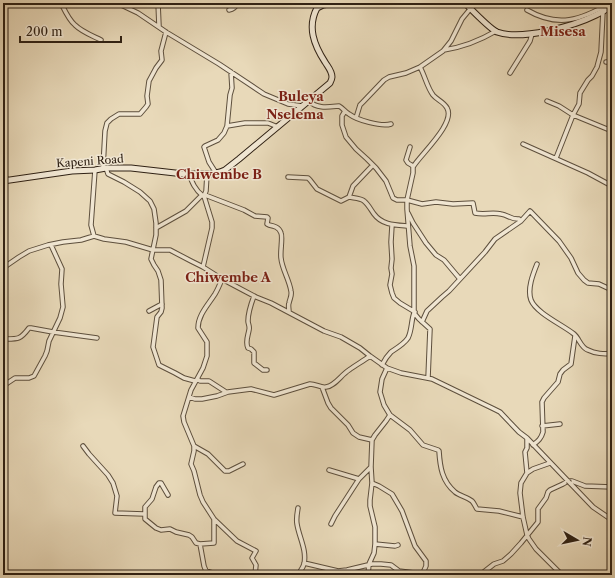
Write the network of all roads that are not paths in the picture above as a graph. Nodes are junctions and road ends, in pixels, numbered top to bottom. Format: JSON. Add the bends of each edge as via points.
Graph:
{"nodes":[{"id":1,"x":61,"y":3,"type":"edge"},
{"id":2,"x":117,"y":3,"type":"edge"},
{"id":3,"x":158,"y":3,"type":"edge"},
{"id":4,"x":238,"y":3,"type":"edge"},
{"id":5,"x":364,"y":3,"type":"edge"},
{"id":6,"x":465,"y":3,"type":"edge"},
{"id":7,"x":610,"y":3,"type":"edge"},
{"id":8,"x":316,"y":6,"type":"edge"},
{"id":9,"x":612,"y":6,"type":"edge"},
{"id":10,"x":471,"y":8,"type":"junction"},
{"id":11,"x":229,"y":10,"type":"dead end"},
{"id":12,"x":527,"y":10,"type":"dead end"},
{"id":13,"x":603,"y":11,"type":"junction"},
{"id":14,"x":159,"y":26,"type":"junction"},
{"id":15,"x":496,"y":31,"type":"junction"},
{"id":16,"x":166,"y":32,"type":"junction"},
{"id":17,"x":532,"y":34,"type":"junction"},
{"id":18,"x":101,"y":40,"type":"dead end"},
{"id":19,"x":443,"y":50,"type":"junction"},
{"id":20,"x":606,"y":62,"type":"dead end"},
{"id":21,"x":612,"y":62,"type":"edge"},
{"id":22,"x":420,"y":67,"type":"junction"},
{"id":23,"x":231,"y":72,"type":"junction"},
{"id":24,"x":510,"y":72,"type":"dead end"},
{"id":25,"x":308,"y":101,"type":"junction"},
{"id":26,"x":547,"y":101,"type":"dead end"},
{"id":27,"x":303,"y":106,"type":"junction"},
{"id":28,"x":345,"y":111,"type":"junction"},
{"id":29,"x":573,"y":115,"type":"junction"},
{"id":30,"x":356,"y":118,"type":"junction"},
{"id":31,"x":391,"y":124,"type":"dead end"},
{"id":32,"x":227,"y":126,"type":"junction"},
{"id":33,"x":278,"y":127,"type":"junction"},
{"id":34,"x":612,"y":131,"type":"edge"},
{"id":35,"x":523,"y":144,"type":"dead end"},
{"id":36,"x":410,"y":147,"type":"dead end"},
{"id":37,"x":556,"y":158,"type":"junction"},
{"id":38,"x":373,"y":165,"type":"junction"},
{"id":39,"x":413,"y":166,"type":"junction"},
{"id":40,"x":105,"y":168,"type":"junction"},
{"id":41,"x":95,"y":170,"type":"junction"},
{"id":42,"x":216,"y":173,"type":"junction"},
{"id":43,"x":189,"y":174,"type":"junction"},
{"id":44,"x":208,"y":174,"type":"junction"},
{"id":45,"x":3,"y":175,"type":"edge"},
{"id":46,"x":288,"y":177,"type":"dead end"},
{"id":47,"x":6,"y":180,"type":"edge"},
{"id":48,"x":612,"y":186,"type":"edge"},
{"id":49,"x":204,"y":195,"type":"junction"},
{"id":50,"x":349,"y":197,"type":"junction"},
{"id":51,"x":407,"y":200,"type":"junction"},
{"id":52,"x":407,"y":209,"type":"junction"},
{"id":53,"x":521,"y":221,"type":"junction"},
{"id":54,"x":392,"y":225,"type":"junction"},
{"id":55,"x":408,"y":226,"type":"junction"},
{"id":56,"x":156,"y":228,"type":"junction"},
{"id":57,"x":94,"y":236,"type":"junction"},
{"id":58,"x":51,"y":245,"type":"junction"},
{"id":59,"x":153,"y":250,"type":"junction"},
{"id":60,"x":537,"y":264,"type":"dead end"},
{"id":61,"x":203,"y":267,"type":"junction"},
{"id":62,"x":3,"y":268,"type":"edge"},
{"id":63,"x":222,"y":279,"type":"junction"},
{"id":64,"x":460,"y":279,"type":"junction"},
{"id":65,"x":612,"y":290,"type":"edge"},
{"id":66,"x":254,"y":296,"type":"junction"},
{"id":67,"x":162,"y":304,"type":"junction"},
{"id":68,"x":149,"y":311,"type":"dead end"},
{"id":69,"x":289,"y":312,"type":"junction"},
{"id":70,"x":415,"y":312,"type":"junction"},
{"id":71,"x":422,"y":322,"type":"junction"},
{"id":72,"x":53,"y":332,"type":"junction"},
{"id":73,"x":575,"y":335,"type":"junction"},
{"id":74,"x":97,"y":338,"type":"dead end"},
{"id":75,"x":3,"y":339,"type":"edge"},
{"id":76,"x":612,"y":353,"type":"edge"},
{"id":77,"x":370,"y":356,"type":"junction"},
{"id":78,"x":382,"y":365,"type":"junction"},
{"id":79,"x":386,"y":368,"type":"junction"},
{"id":80,"x":268,"y":370,"type":"dead end"},
{"id":81,"x":428,"y":378,"type":"junction"},
{"id":82,"x":196,"y":380,"type":"junction"},
{"id":83,"x":3,"y":386,"type":"edge"},
{"id":84,"x":322,"y":387,"type":"junction"},
{"id":85,"x":226,"y":392,"type":"junction"},
{"id":86,"x":189,"y":397,"type":"junction"},
{"id":87,"x":390,"y":415,"type":"junction"},
{"id":88,"x":560,"y":424,"type":"dead end"},
{"id":89,"x":542,"y":426,"type":"junction"},
{"id":90,"x":527,"y":438,"type":"junction"},
{"id":91,"x":372,"y":440,"type":"junction"},
{"id":92,"x":533,"y":445,"type":"junction"},
{"id":93,"x":83,"y":446,"type":"dead end"},
{"id":94,"x":194,"y":446,"type":"junction"},
{"id":95,"x":550,"y":463,"type":"junction"},
{"id":96,"x":243,"y":464,"type":"dead end"},
{"id":97,"x":371,"y":467,"type":"junction"},
{"id":98,"x":329,"y":470,"type":"dead end"},
{"id":99,"x":527,"y":473,"type":"junction"},
{"id":100,"x":359,"y":479,"type":"junction"},
{"id":101,"x":569,"y":482,"type":"junction"},
{"id":102,"x":372,"y":483,"type":"junction"},
{"id":103,"x":612,"y":487,"type":"edge"},
{"id":104,"x":168,"y":495,"type":"dead end"},
{"id":105,"x":298,"y":508,"type":"dead end"},
{"id":106,"x":144,"y":514,"type":"junction"},
{"id":107,"x":523,"y":517,"type":"junction"},
{"id":108,"x":214,"y":519,"type":"junction"},
{"id":109,"x":612,"y":520,"type":"edge"},
{"id":110,"x":331,"y":524,"type":"dead end"},
{"id":111,"x":527,"y":535,"type":"junction"},
{"id":112,"x":200,"y":544,"type":"junction"},
{"id":113,"x":375,"y":544,"type":"junction"},
{"id":114,"x":398,"y":545,"type":"dead end"},
{"id":115,"x":304,"y":563,"type":"junction"},
{"id":116,"x":369,"y":564,"type":"junction"},
{"id":117,"x":422,"y":574,"type":"edge"},
{"id":118,"x":219,"y":575,"type":"edge"},
{"id":119,"x":255,"y":575,"type":"edge"},
{"id":120,"x":298,"y":575,"type":"edge"},
{"id":121,"x":368,"y":575,"type":"edge"},
{"id":122,"x":480,"y":575,"type":"edge"},
{"id":123,"x":562,"y":575,"type":"edge"}],
"edges":[{"from":1,"to":18,"type":"street","via":[[75,25]]},
{"from":2,"to":14,"type":"street"},
{"from":3,"to":14,"type":"street"},
{"from":4,"to":11,"type":"street","via":[[234,9]]},
{"from":5,"to":8,"type":"main road","name":"Kapeni Road"},
{"from":6,"to":10,"type":"main road"},
{"from":7,"to":12,"type":"street","via":[[599,10],[571,20],[545,18]]},
{"from":8,"to":25,"type":"main road","name":"Kapeni Road","via":[[312,23],[313,35],[332,77],[330,83]]},
{"from":9,"to":13,"type":"main road"},
{"from":10,"to":15,"type":"main road"},
{"from":10,"to":19,"type":"street"},
{"from":13,"to":17,"type":"main road","via":[[564,27]]},
{"from":13,"to":29,"type":"street","via":[[601,52],[597,67],[580,93]]},
{"from":14,"to":16,"type":"street"},
{"from":15,"to":17,"type":"main road"},
{"from":15,"to":19,"type":"street","via":[[466,46]]},
{"from":16,"to":23,"type":"street"},
{"from":16,"to":40,"type":"street","via":[[161,51],[162,60],[149,82],[147,106],[139,114],[117,115],[106,127],[103,156]]},
{"from":17,"to":24,"type":"street"},
{"from":19,"to":22,"type":"street"},
{"from":20,"to":21,"type":"street"},
{"from":22,"to":30,"type":"street","via":[[384,80],[360,105]]},
{"from":22,"to":39,"type":"street","via":[[430,91],[447,107],[448,114],[442,131]]},
{"from":23,"to":27,"type":"street","via":[[264,94],[288,104]]},
{"from":23,"to":32,"type":"street","via":[[232,88]]},
{"from":25,"to":27,"type":"main road","name":"Kapeni Road"},
{"from":25,"to":28,"type":"street","via":[[324,108],[339,106]]},
{"from":26,"to":29,"type":"street"},
{"from":27,"to":33,"type":"main road","name":"Kapeni Road"},
{"from":28,"to":30,"type":"street"},
{"from":28,"to":38,"type":"street","via":[[342,125],[346,137]]},
{"from":29,"to":34,"type":"street"},
{"from":29,"to":37,"type":"street"},
{"from":30,"to":31,"type":"street","via":[[383,125]]},
{"from":32,"to":33,"type":"street","via":[[265,123]]},
{"from":32,"to":42,"type":"street","via":[[218,140],[204,147]]},
{"from":33,"to":42,"type":"main road","name":"Kapeni Road","via":[[231,166]]},
{"from":35,"to":37,"type":"street"},
{"from":36,"to":39,"type":"street","via":[[406,160]]},
{"from":37,"to":48,"type":"street"},
{"from":38,"to":50,"type":"street","via":[[353,186]]},
{"from":38,"to":51,"type":"street","via":[[386,181],[393,198]]},
{"from":39,"to":51,"type":"street"},
{"from":40,"to":41,"type":"main road","name":"Kapeni Road"},
{"from":40,"to":43,"type":"main road","name":"Kapeni Road"},
{"from":40,"to":56,"type":"street","via":[[108,174],[140,192],[150,201],[154,209]]},
{"from":41,"to":47,"type":"main road","name":"Kapeni Road"},
{"from":41,"to":57,"type":"street","via":[[91,224]]},
{"from":42,"to":44,"type":"main road","name":"Kapeni Road"},
{"from":43,"to":44,"type":"main road","name":"Kapeni Road"},
{"from":43,"to":49,"type":"street","via":[[194,186]]},
{"from":44,"to":49,"type":"street"},
{"from":45,"to":47,"type":"street"},
{"from":46,"to":50,"type":"street","via":[[308,178],[318,189],[339,201]]},
{"from":49,"to":56,"type":"street","via":[[186,211]]},
{"from":49,"to":61,"type":"street","via":[[212,228]]},
{"from":49,"to":69,"type":"street","via":[[255,216],[267,217],[267,224],[276,226],[279,230],[282,237],[281,262],[292,296]]},
{"from":50,"to":54,"type":"street","via":[[364,201],[380,220]]},
{"from":51,"to":52,"type":"street"},
{"from":51,"to":53,"type":"street","via":[[422,204],[473,203],[477,214],[504,214]]},
{"from":52,"to":55,"type":"street"},
{"from":52,"to":64,"type":"street","via":[[426,243]]},
{"from":53,"to":64,"type":"street","via":[[495,239]]},
{"from":53,"to":65,"type":"street","via":[[531,211],[559,241],[584,280]]},
{"from":54,"to":55,"type":"street"},
{"from":54,"to":70,"type":"street","via":[[392,293],[400,303]]},
{"from":55,"to":70,"type":"street","via":[[414,266]]},
{"from":56,"to":59,"type":"street"},
{"from":57,"to":58,"type":"street"},
{"from":57,"to":59,"type":"street"},
{"from":58,"to":62,"type":"street","via":[[30,251]]},
{"from":58,"to":72,"type":"street","via":[[62,269],[63,307]]},
{"from":59,"to":61,"type":"street","via":[[170,250]]},
{"from":59,"to":67,"type":"street","via":[[151,260],[161,280]]},
{"from":60,"to":73,"type":"street","via":[[530,290],[533,305]]},
{"from":61,"to":63,"type":"street"},
{"from":63,"to":66,"type":"street"},
{"from":63,"to":82,"type":"street","via":[[199,319],[198,328],[207,342],[207,351],[205,362]]},
{"from":64,"to":71,"type":"street","via":[[428,311]]},
{"from":66,"to":69,"type":"street"},
{"from":66,"to":80,"type":"street","via":[[246,346],[254,352],[254,363],[263,370]]},
{"from":67,"to":68,"type":"street"},
{"from":67,"to":82,"type":"street","via":[[153,347],[158,363],[184,378]]},
{"from":69,"to":77,"type":"street","via":[[341,337]]},
{"from":70,"to":71,"type":"street","via":[[416,317]]},
{"from":70,"to":78,"type":"street","via":[[409,336],[390,353]]},
{"from":71,"to":81,"type":"street","via":[[430,328]]},
{"from":72,"to":74,"type":"street"},
{"from":72,"to":75,"type":"street","via":[[29,328],[21,337]]},
{"from":72,"to":83,"type":"street","via":[[34,376],[15,378]]},
{"from":73,"to":76,"type":"street","via":[[588,350]]},
{"from":73,"to":89,"type":"street","via":[[572,364],[563,370],[558,382],[542,402]]},
{"from":77,"to":78,"type":"street"},
{"from":77,"to":84,"type":"street","via":[[333,384]]},
{"from":78,"to":79,"type":"street"},
{"from":79,"to":81,"type":"street"},
{"from":79,"to":87,"type":"street","via":[[380,392]]},
{"from":81,"to":90,"type":"street","via":[[500,412]]},
{"from":82,"to":85,"type":"street","via":[[209,381]]},
{"from":82,"to":86,"type":"street"},
{"from":84,"to":85,"type":"street","via":[[310,384],[274,395],[250,389]]},
{"from":84,"to":91,"type":"street","via":[[331,408],[353,433]]},
{"from":85,"to":86,"type":"street","via":[[202,399]]},
{"from":86,"to":94,"type":"street","via":[[183,418]]},
{"from":87,"to":91,"type":"street"},
{"from":87,"to":107,"type":"street","via":[[410,430],[423,445],[439,451],[441,472],[454,492],[472,502],[477,509]]},
{"from":88,"to":89,"type":"street"},
{"from":89,"to":92,"type":"street","via":[[542,438]]},
{"from":90,"to":92,"type":"street"},
{"from":90,"to":99,"type":"street"},
{"from":91,"to":97,"type":"street"},
{"from":92,"to":95,"type":"street"},
{"from":93,"to":106,"type":"street","via":[[113,483],[117,496],[115,513]]},
{"from":94,"to":96,"type":"street","via":[[208,454],[226,472]]},
{"from":94,"to":108,"type":"street","via":[[191,464],[200,496]]},
{"from":95,"to":99,"type":"street"},
{"from":95,"to":101,"type":"street"},
{"from":97,"to":100,"type":"street"},
{"from":97,"to":102,"type":"street"},
{"from":98,"to":100,"type":"street"},
{"from":99,"to":107,"type":"street","via":[[520,485]]},
{"from":100,"to":110,"type":"street"},
{"from":101,"to":103,"type":"street","via":[[585,486]]},
{"from":101,"to":109,"type":"street","via":[[593,507]]},
{"from":101,"to":111,"type":"street","via":[[548,492],[538,509],[538,522]]},
{"from":102,"to":113,"type":"street","via":[[370,506],[376,527]]},
{"from":102,"to":117,"type":"street","via":[[392,494],[402,511],[415,546],[426,560]]},
{"from":104,"to":106,"type":"street","via":[[159,483],[152,499],[145,507]]},
{"from":105,"to":115,"type":"street","via":[[297,526],[304,551]]},
{"from":106,"to":112,"type":"street","via":[[145,519],[156,528],[189,535]]},
{"from":107,"to":111,"type":"street"},
{"from":108,"to":112,"type":"street","via":[[214,543]]},
{"from":108,"to":119,"type":"street","via":[[237,541],[256,551],[252,558],[256,565]]},
{"from":111,"to":122,"type":"street","via":[[503,561],[494,564]]},
{"from":111,"to":123,"type":"street","via":[[536,549]]},
{"from":112,"to":118,"type":"street","via":[[206,571]]},
{"from":113,"to":114,"type":"street"},
{"from":113,"to":116,"type":"street"},
{"from":115,"to":116,"type":"street","via":[[338,571]]},
{"from":115,"to":120,"type":"street"},
{"from":116,"to":117,"type":"street","via":[[389,565],[399,571]]},
{"from":116,"to":121,"type":"street"}]}
